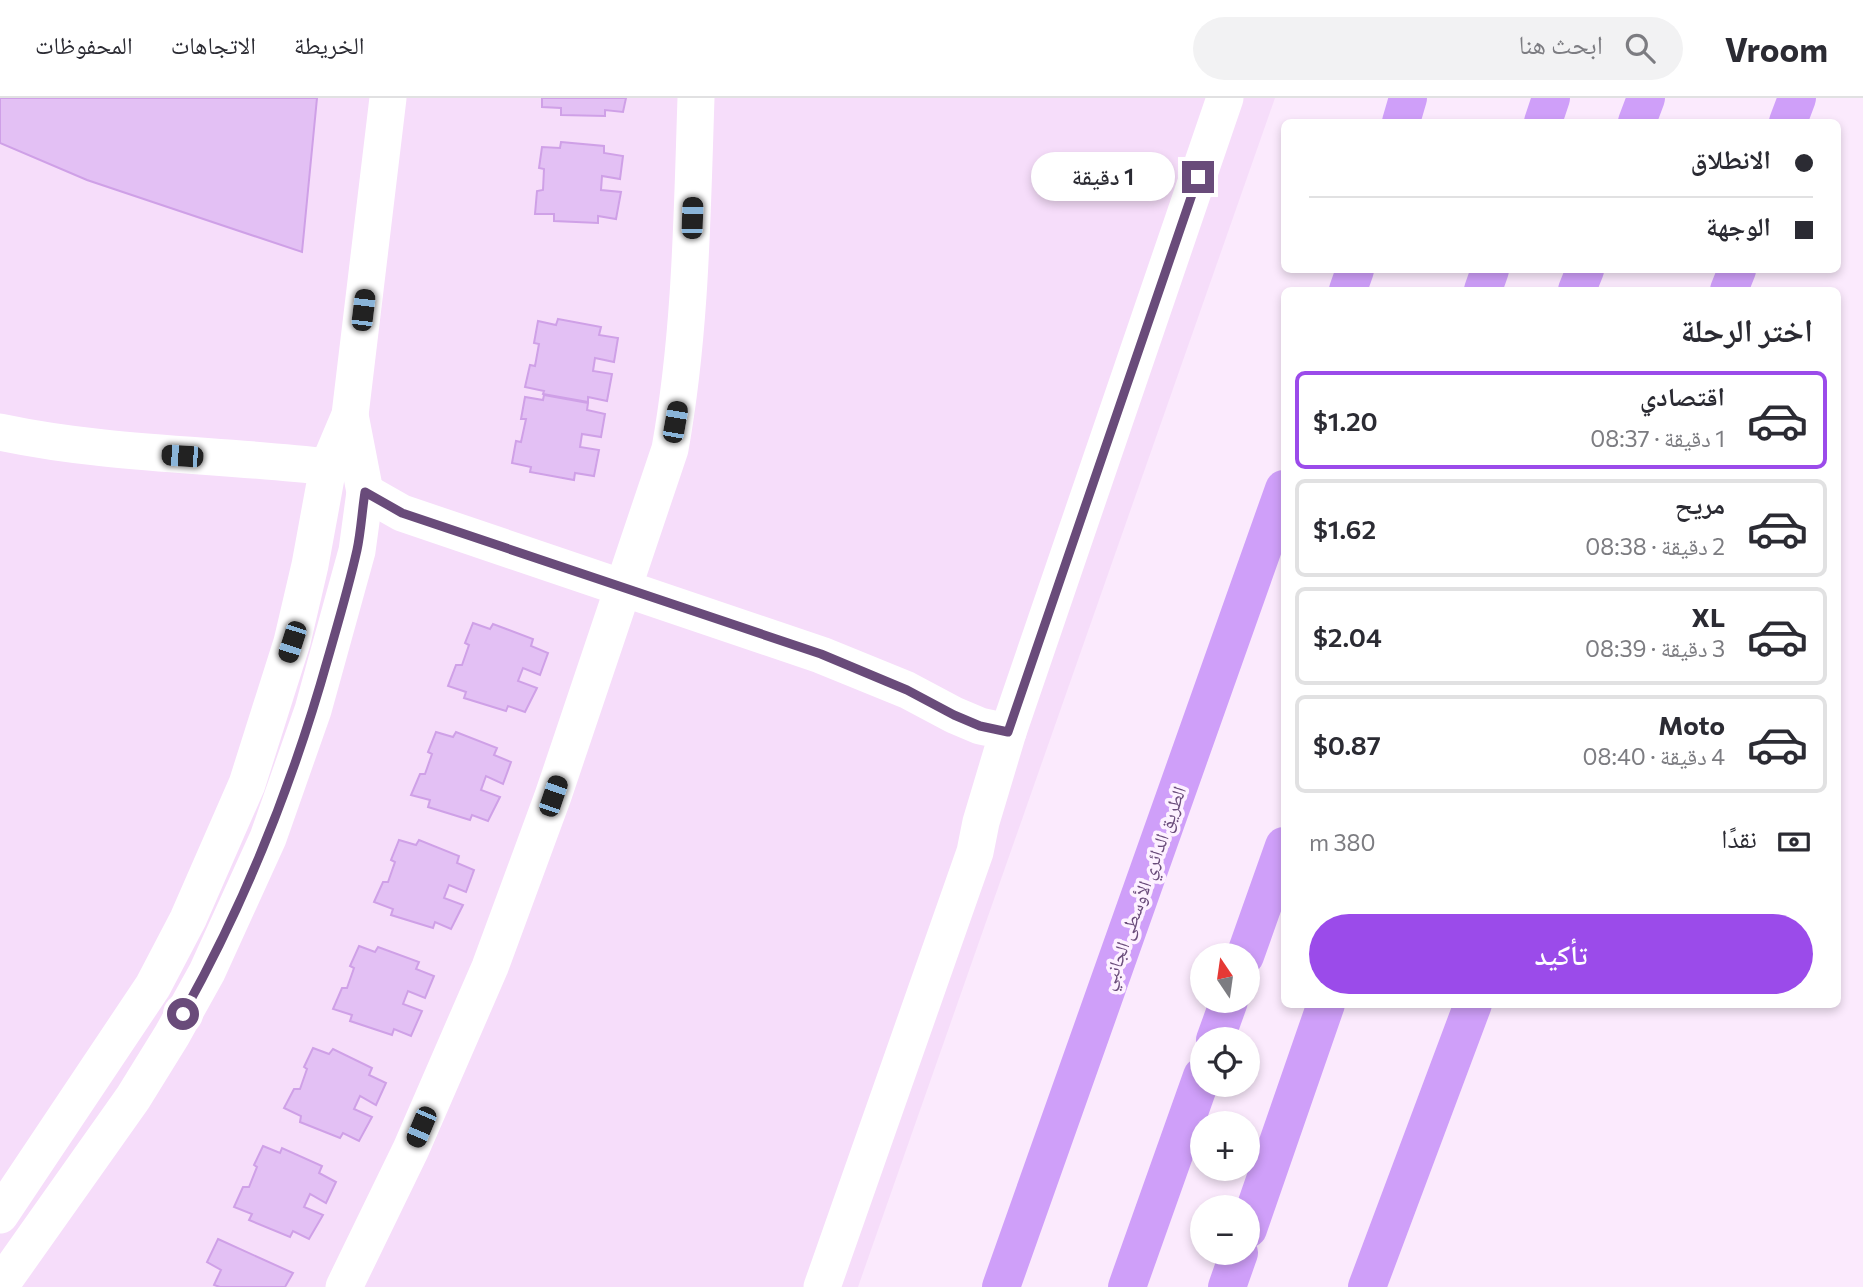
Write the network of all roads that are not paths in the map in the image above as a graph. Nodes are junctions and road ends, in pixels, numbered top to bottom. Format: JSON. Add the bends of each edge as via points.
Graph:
{"nodes":[{"id":1,"x":388,"y":98,"type":"edge"},
{"id":2,"x":696,"y":98,"type":"edge"},
{"id":3,"x":1225,"y":98,"type":"edge"},
{"id":4,"x":1409,"y":98,"type":"edge"},
{"id":5,"x":1551,"y":98,"type":"edge"},
{"id":6,"x":1646,"y":98,"type":"edge"},
{"id":7,"x":1797,"y":98,"type":"edge"},
{"id":8,"x":1402,"y":119,"type":"edge"},
{"id":9,"x":1544,"y":119,"type":"edge"},
{"id":10,"x":1638,"y":119,"type":"edge"},
{"id":11,"x":1789,"y":119,"type":"edge"},
{"id":12,"x":350,"y":415,"type":"junction"},
{"id":13,"x":0,"y":432,"type":"edge"},
{"id":14,"x":328,"y":467,"type":"junction"},
{"id":15,"x":365,"y":492,"type":"junction"},
{"id":16,"x":1281,"y":497,"type":"edge"},
{"id":17,"x":623,"y":587,"type":"junction"},
{"id":18,"x":1008,"y":732,"type":"junction"},
{"id":19,"x":1281,"y":854,"type":"edge"},
{"id":20,"x":1250,"y":943,"type":"edge"},
{"id":21,"x":1325,"y":1008,"type":"edge"},
{"id":22,"x":1472,"y":1008,"type":"edge"},
{"id":23,"x":1195,"y":1097,"type":"edge"},
{"id":24,"x":1260,"y":1195,"type":"edge"},
{"id":25,"x":0,"y":1215,"type":"edge"},
{"id":26,"x":1235,"y":1265,"type":"edge"},
{"id":27,"x":0,"y":1286,"type":"edge"},
{"id":28,"x":344,"y":1287,"type":"edge"},
{"id":29,"x":822,"y":1287,"type":"edge"},
{"id":30,"x":1001,"y":1287,"type":"edge"},
{"id":31,"x":1127,"y":1287,"type":"edge"},
{"id":32,"x":1227,"y":1287,"type":"edge"},
{"id":33,"x":1367,"y":1287,"type":"edge"}],
"edges":[{"from":1,"to":12,"type":"street"},
{"from":2,"to":17,"type":"street","via":[[690,292],[680,395],[670,449]]},
{"from":3,"to":18,"type":"street"},
{"from":4,"to":8,"type":"highway"},
{"from":5,"to":9,"type":"highway"},
{"from":6,"to":10,"type":"highway"},
{"from":7,"to":11,"type":"highway"},
{"from":12,"to":14,"type":"street"},
{"from":12,"to":15,"type":"street"},
{"from":13,"to":14,"type":"street","via":[[141,453]]},
{"from":14,"to":25,"type":"street","via":[[292,642],[247,784],[188,919],[153,986]]},
{"from":15,"to":17,"type":"street","via":[[402,513]]},
{"from":15,"to":27,"type":"street","via":[[357,551],[313,710],[239,905],[207,972],[133,1098]]},
{"from":16,"to":30,"type":"highway","name":"الطريق الدائري الأوسطى الجانبي"},
{"from":17,"to":18,"type":"street","via":[[821,654],[980,726]]},
{"from":17,"to":28,"type":"street","via":[[490,967],[411,1149]]},
{"from":18,"to":29,"type":"street","via":[[975,852]]},
{"from":19,"to":20,"type":"highway"},
{"from":21,"to":24,"type":"highway"},
{"from":22,"to":33,"type":"highway"},
{"from":23,"to":31,"type":"highway"},
{"from":26,"to":32,"type":"highway"}]}
